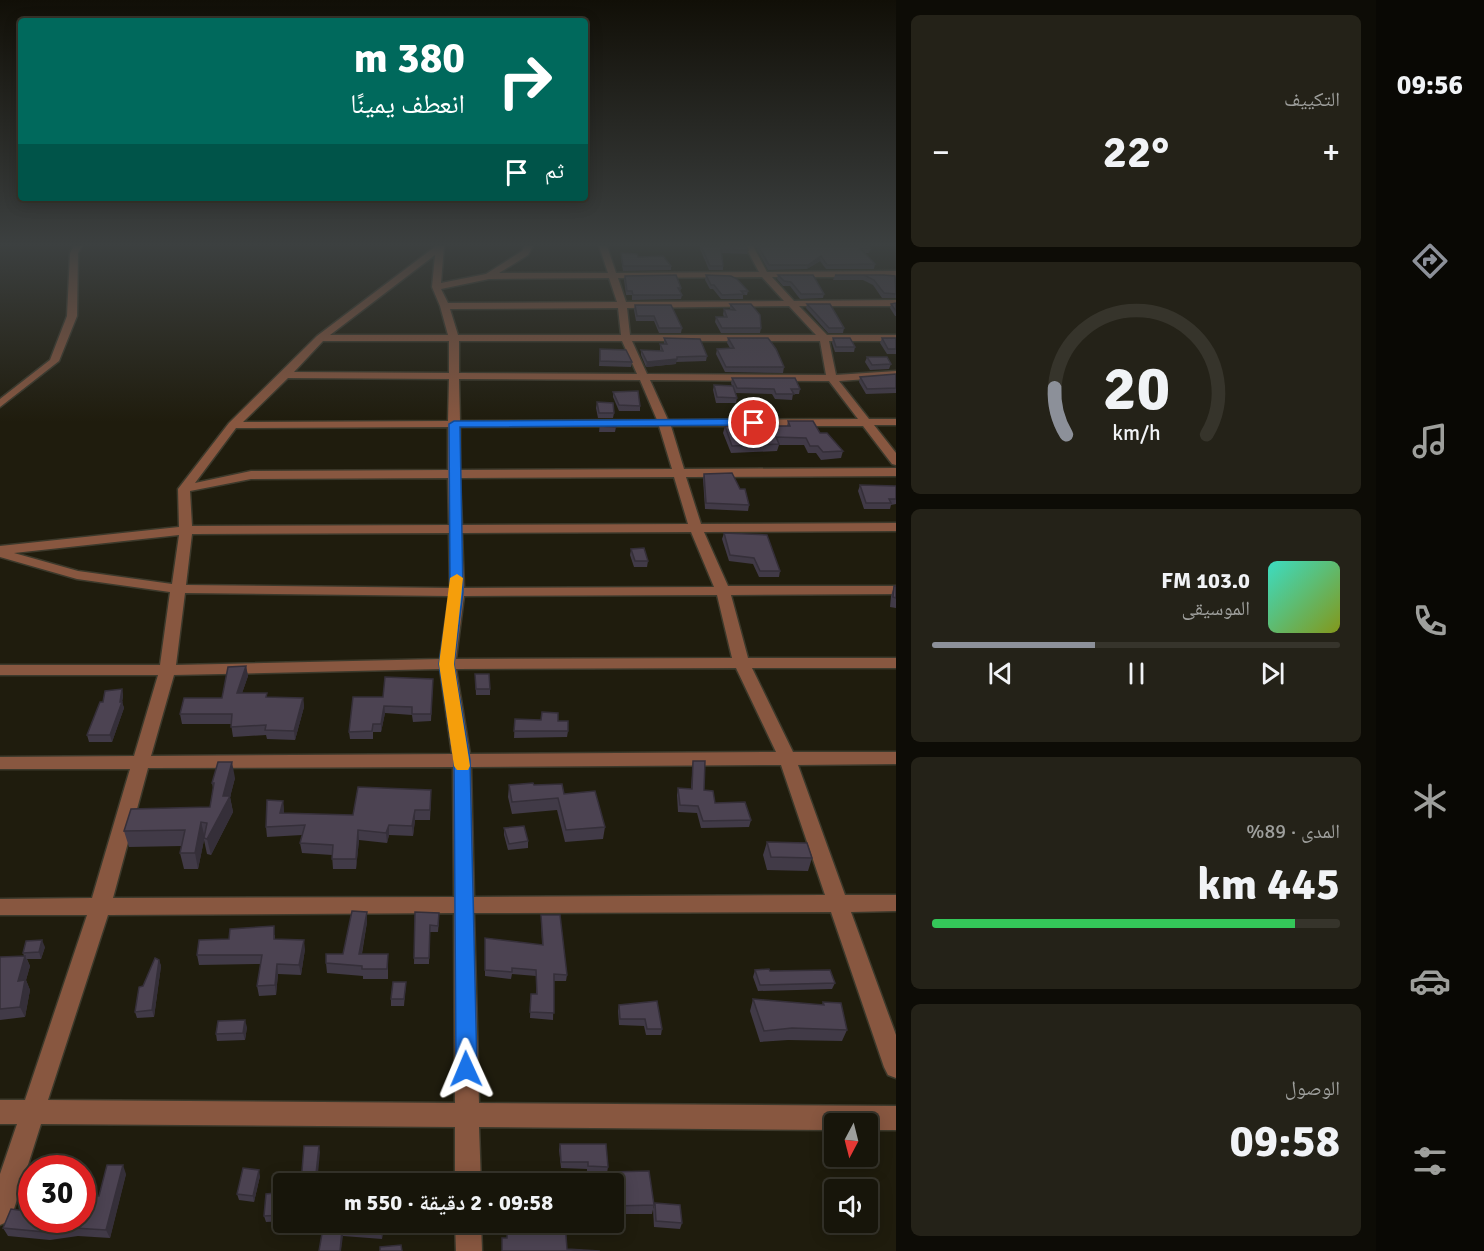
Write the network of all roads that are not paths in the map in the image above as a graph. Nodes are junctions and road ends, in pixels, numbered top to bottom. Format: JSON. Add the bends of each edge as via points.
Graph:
{"nodes":[{"id":1,"x":72,"y":304,"type":"edge"},
{"id":2,"x":364,"y":304,"type":"edge"},
{"id":3,"x":588,"y":304,"type":"edge"},
{"id":4,"x":622,"y":304,"type":"edge"},
{"id":5,"x":792,"y":304,"type":"edge"},
{"id":6,"x":445,"y":306,"type":"joint"},
{"id":7,"x":320,"y":338,"type":"junction"},
{"id":8,"x":454,"y":338,"type":"junction"},
{"id":9,"x":626,"y":338,"type":"junction"},
{"id":10,"x":824,"y":338,"type":"junction"},
{"id":11,"x":896,"y":338,"type":"edge"},
{"id":12,"x":896,"y":374,"type":"edge"},
{"id":13,"x":285,"y":375,"type":"junction"},
{"id":14,"x":454,"y":376,"type":"junction"},
{"id":15,"x":642,"y":377,"type":"junction"},
{"id":16,"x":832,"y":378,"type":"junction"},
{"id":17,"x":0,"y":404,"type":"edge"},
{"id":18,"x":866,"y":422,"type":"junction"},
{"id":19,"x":896,"y":422,"type":"edge"},
{"id":20,"x":664,"y":423,"type":"junction"},
{"id":21,"x":454,"y":424,"type":"junction"},
{"id":22,"x":233,"y":425,"type":"junction"},
{"id":23,"x":896,"y":461,"type":"edge"},
{"id":24,"x":896,"y":472,"type":"edge"},
{"id":25,"x":678,"y":473,"type":"junction"},
{"id":26,"x":454,"y":474,"type":"junction"},
{"id":27,"x":184,"y":489,"type":"junction"},
{"id":28,"x":896,"y":527,"type":"edge"},
{"id":29,"x":696,"y":528,"type":"junction"},
{"id":30,"x":457,"y":529,"type":"junction"},
{"id":31,"x":186,"y":530,"type":"junction"},
{"id":32,"x":0,"y":551,"type":"edge"},
{"id":33,"x":177,"y":589,"type":"junction"},
{"id":34,"x":896,"y":590,"type":"edge"},
{"id":35,"x":723,"y":591,"type":"junction"},
{"id":36,"x":457,"y":592,"type":"junction"},
{"id":37,"x":741,"y":663,"type":"junction"},
{"id":38,"x":896,"y":663,"type":"edge"},
{"id":39,"x":447,"y":664,"type":"junction"},
{"id":40,"x":0,"y":670,"type":"edge"},
{"id":41,"x":167,"y":670,"type":"junction"},
{"id":42,"x":787,"y":758,"type":"junction"},
{"id":43,"x":896,"y":758,"type":"edge"},
{"id":44,"x":462,"y":760,"type":"junction"},
{"id":45,"x":141,"y":762,"type":"junction"},
{"id":46,"x":0,"y":763,"type":"edge"},
{"id":47,"x":839,"y":903,"type":"junction"},
{"id":48,"x":896,"y":903,"type":"edge"},
{"id":49,"x":464,"y":905,"type":"junction"},
{"id":50,"x":0,"y":907,"type":"edge"},
{"id":51,"x":100,"y":907,"type":"junction"},
{"id":52,"x":896,"y":1067,"type":"edge"},
{"id":53,"x":0,"y":1112,"type":"edge"},
{"id":54,"x":32,"y":1113,"type":"junction"},
{"id":55,"x":467,"y":1116,"type":"junction"},
{"id":56,"x":896,"y":1118,"type":"edge"},
{"id":57,"x":468,"y":1173,"type":"edge"},
{"id":58,"x":0,"y":1212,"type":"edge"},
{"id":59,"x":468,"y":1233,"type":"edge"},
{"id":60,"x":469,"y":1251,"type":"edge"}],
"edges":[{"from":1,"to":17,"type":"street","via":[[72,316],[54,361]]},
{"from":2,"to":7,"type":"street"},
{"from":3,"to":6,"type":"street"},
{"from":4,"to":9,"type":"street"},
{"from":5,"to":10,"type":"street"},
{"from":6,"to":8,"type":"street"},
{"from":7,"to":8,"type":"street"},
{"from":7,"to":13,"type":"street"},
{"from":8,"to":9,"type":"street"},
{"from":8,"to":14,"type":"street"},
{"from":9,"to":10,"type":"street"},
{"from":9,"to":15,"type":"street"},
{"from":10,"to":11,"type":"street"},
{"from":10,"to":16,"type":"street"},
{"from":12,"to":16,"type":"street"},
{"from":13,"to":14,"type":"street"},
{"from":13,"to":22,"type":"street"},
{"from":14,"to":15,"type":"street"},
{"from":14,"to":21,"type":"street"},
{"from":15,"to":16,"type":"street"},
{"from":15,"to":20,"type":"street"},
{"from":16,"to":18,"type":"street"},
{"from":18,"to":19,"type":"street"},
{"from":18,"to":20,"type":"street"},
{"from":18,"to":23,"type":"street"},
{"from":20,"to":21,"type":"street"},
{"from":20,"to":25,"type":"street"},
{"from":21,"to":22,"type":"street"},
{"from":21,"to":26,"type":"street"},
{"from":22,"to":27,"type":"street"},
{"from":24,"to":25,"type":"street"},
{"from":25,"to":26,"type":"street"},
{"from":25,"to":29,"type":"street"},
{"from":26,"to":27,"type":"street","via":[[251,475]]},
{"from":26,"to":30,"type":"street"},
{"from":27,"to":31,"type":"street"},
{"from":28,"to":29,"type":"street"},
{"from":29,"to":30,"type":"street"},
{"from":29,"to":35,"type":"street"},
{"from":30,"to":31,"type":"street"},
{"from":30,"to":36,"type":"street"},
{"from":31,"to":32,"type":"street"},
{"from":31,"to":33,"type":"street"},
{"from":32,"to":33,"type":"street","via":[[77,575]]},
{"from":33,"to":36,"type":"street"},
{"from":33,"to":41,"type":"street"},
{"from":34,"to":35,"type":"street"},
{"from":35,"to":36,"type":"street"},
{"from":35,"to":37,"type":"street"},
{"from":36,"to":39,"type":"street"},
{"from":37,"to":38,"type":"street"},
{"from":37,"to":39,"type":"street"},
{"from":37,"to":42,"type":"street"},
{"from":39,"to":41,"type":"street"},
{"from":39,"to":44,"type":"street"},
{"from":40,"to":41,"type":"street"},
{"from":41,"to":45,"type":"street"},
{"from":42,"to":43,"type":"street"},
{"from":42,"to":44,"type":"street"},
{"from":42,"to":47,"type":"street"},
{"from":44,"to":45,"type":"street"},
{"from":44,"to":49,"type":"street"},
{"from":45,"to":46,"type":"street"},
{"from":45,"to":51,"type":"street"},
{"from":47,"to":48,"type":"street"},
{"from":47,"to":49,"type":"street"},
{"from":47,"to":52,"type":"street"},
{"from":49,"to":51,"type":"street"},
{"from":49,"to":55,"type":"street"},
{"from":50,"to":51,"type":"street"},
{"from":51,"to":54,"type":"street"},
{"from":53,"to":54,"type":"street"},
{"from":54,"to":55,"type":"street"},
{"from":54,"to":58,"type":"street"},
{"from":55,"to":56,"type":"street"},
{"from":55,"to":57,"type":"street"},
{"from":59,"to":60,"type":"street"}]}
